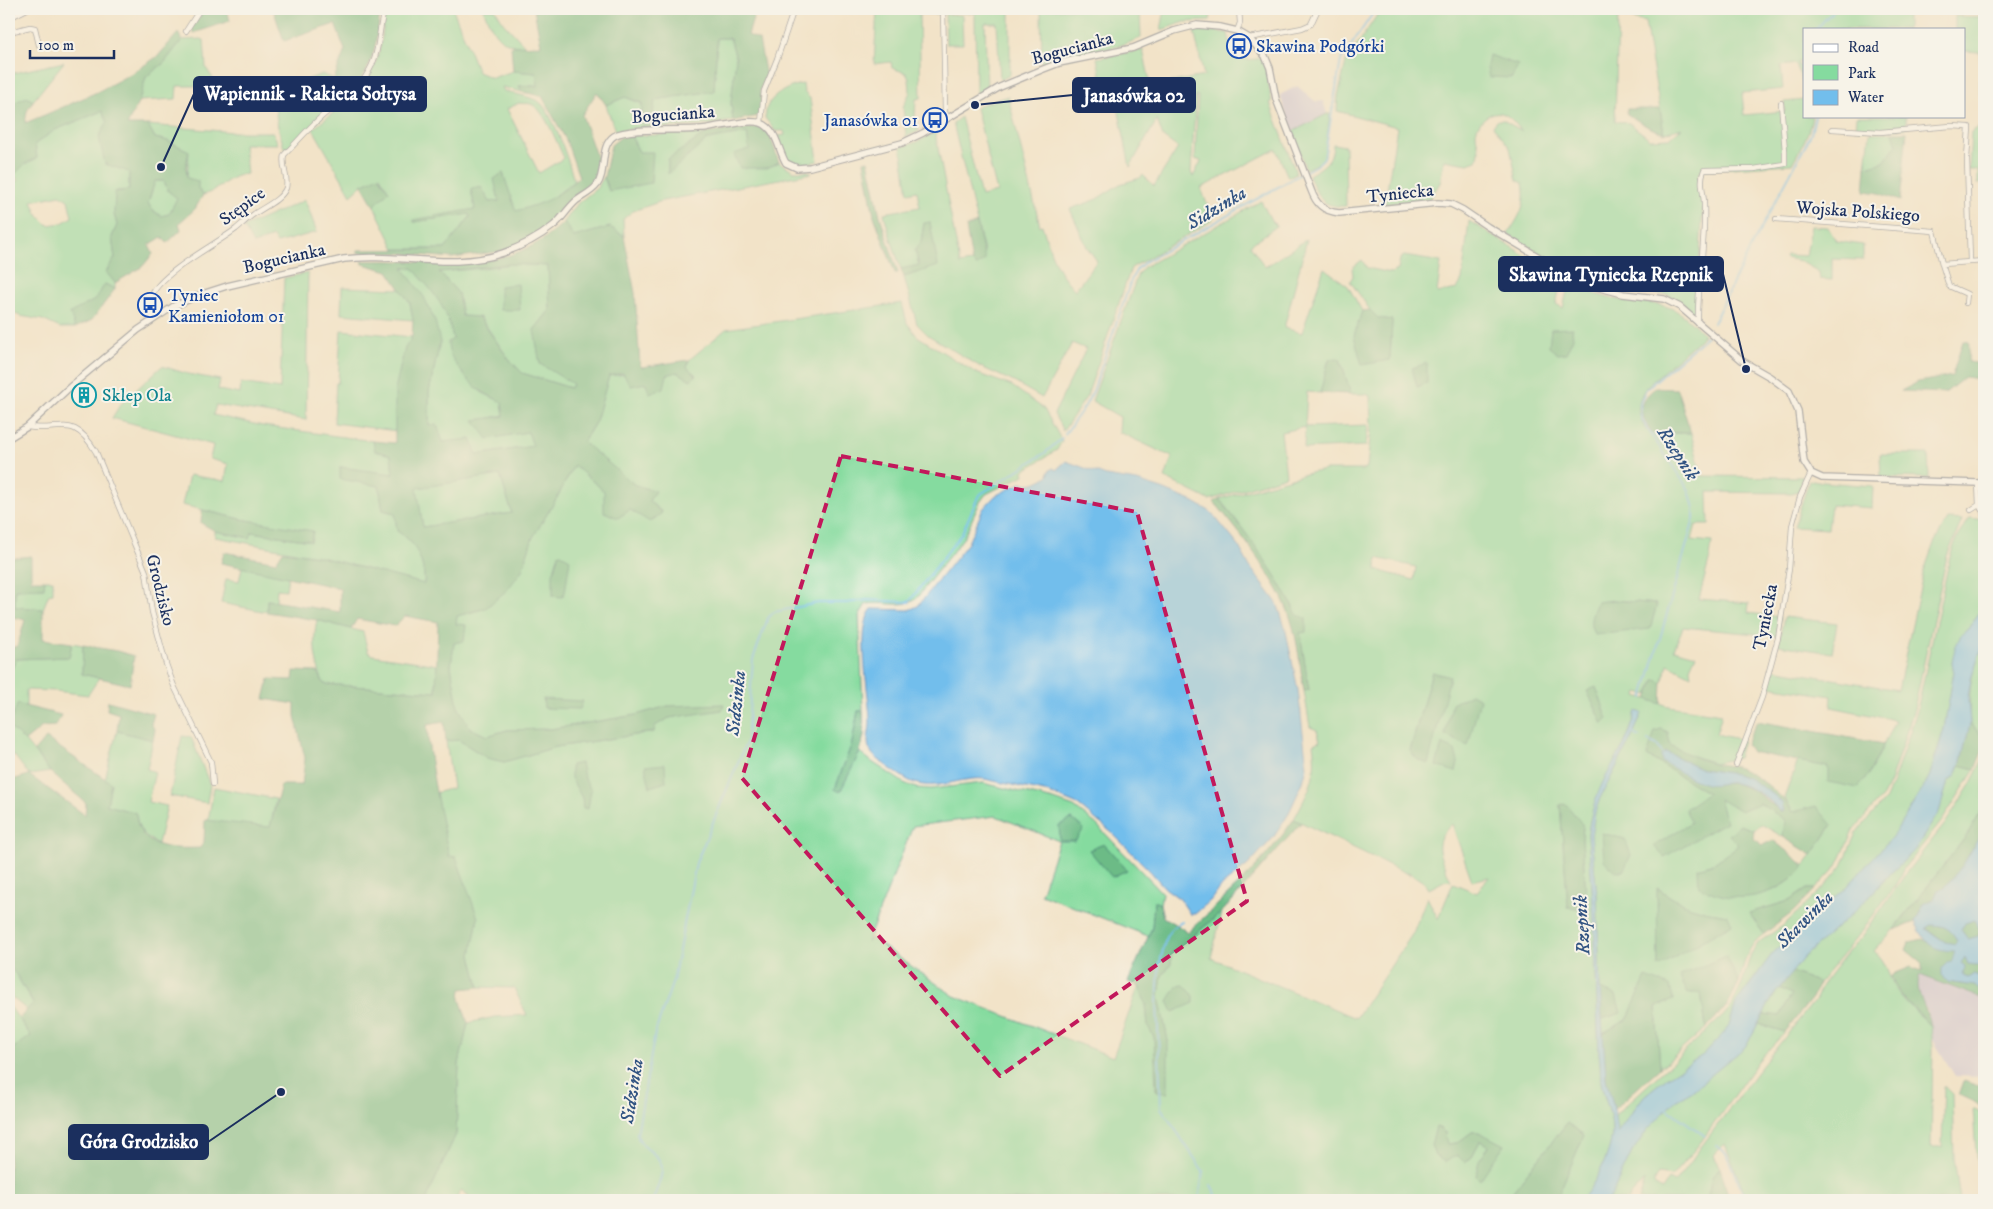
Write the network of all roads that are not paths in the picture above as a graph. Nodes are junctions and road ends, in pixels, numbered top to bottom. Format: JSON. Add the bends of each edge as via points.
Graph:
{"nodes":[{"id":1,"x":27,"y":9,"type":"edge"},
{"id":2,"x":200,"y":9,"type":"edge"},
{"id":3,"x":385,"y":9,"type":"edge"},
{"id":4,"x":794,"y":9,"type":"edge"},
{"id":5,"x":943,"y":9,"type":"edge"},
{"id":6,"x":1239,"y":9,"type":"edge"},
{"id":7,"x":1318,"y":9,"type":"edge"},
{"id":8,"x":9,"y":18,"type":"edge"},
{"id":9,"x":1220,"y":27,"type":"joint"},
{"id":10,"x":186,"y":31,"type":"dead end"},
{"id":11,"x":1237,"y":31,"type":"junction"},
{"id":12,"x":9,"y":32,"type":"edge"},
{"id":13,"x":1249,"y":38,"type":"junction"},
{"id":14,"x":38,"y":45,"type":"dead end"},
{"id":15,"x":1782,"y":103,"type":"dead end"},
{"id":16,"x":948,"y":118,"type":"junction"},
{"id":17,"x":760,"y":123,"type":"junction"},
{"id":18,"x":1832,"y":130,"type":"dead end"},
{"id":19,"x":1776,"y":219,"type":"dead end"},
{"id":20,"x":1984,"y":261,"type":"edge"},
{"id":21,"x":1970,"y":262,"type":"junction"},
{"id":22,"x":1942,"y":264,"type":"junction"},
{"id":23,"x":1966,"y":303,"type":"dead end"},
{"id":24,"x":159,"y":314,"type":"junction"},
{"id":25,"x":1698,"y":324,"type":"junction"},
{"id":26,"x":27,"y":427,"type":"junction"},
{"id":27,"x":9,"y":438,"type":"edge"},
{"id":28,"x":1811,"y":473,"type":"junction"},
{"id":29,"x":1981,"y":482,"type":"edge"},
{"id":30,"x":1979,"y":504,"type":"junction"},
{"id":31,"x":1971,"y":510,"type":"dead end"},
{"id":32,"x":1984,"y":514,"type":"edge"},
{"id":33,"x":1736,"y":764,"type":"dead end"},
{"id":34,"x":213,"y":784,"type":"dead end"}],
"edges":[{"from":1,"to":8,"type":"street"},
{"from":2,"to":10,"type":"street"},
{"from":3,"to":24,"type":"street","name":"Stępice","via":[[380,42],[361,85],[326,113],[284,154],[282,163],[287,183],[284,191],[237,228],[184,263],[156,289],[152,295]]},
{"from":4,"to":17,"type":"street","via":[[764,91]]},
{"from":5,"to":16,"type":"street","via":[[945,112]]},
{"from":6,"to":11,"type":"street"},
{"from":7,"to":13,"type":"street","via":[[1311,24]]},
{"from":9,"to":11,"type":"street","name":"Tyniecka"},
{"from":9,"to":16,"type":"street","name":"Bogucianka","via":[[1187,27],[1133,48],[1059,64],[1000,87]]},
{"from":11,"to":13,"type":"street","name":"Tyniecka"},
{"from":12,"to":14,"type":"street","via":[[35,28]]},
{"from":13,"to":25,"type":"street","name":"Tyniecka","via":[[1269,62],[1276,99],[1316,202],[1324,209],[1348,213],[1438,203],[1457,206],[1573,278],[1602,289],[1672,302]]},
{"from":15,"to":25,"type":"street","via":[[1784,164],[1754,169],[1704,170],[1701,178],[1704,204]]},
{"from":16,"to":17,"type":"street","name":"Bogucianka","via":[[902,143],[802,168],[786,163],[772,132]]},
{"from":17,"to":24,"type":"street","name":"Bogucianka","via":[[614,136],[606,146],[597,185],[570,206],[552,226],[501,254],[454,260],[360,256],[227,286]]},
{"from":18,"to":21,"type":"street","via":[[1880,132],[1969,127]]},
{"from":19,"to":22,"type":"street","name":"Wojska Polskiego","via":[[1934,231]]},
{"from":20,"to":21,"type":"street"},
{"from":21,"to":22,"type":"street"},
{"from":22,"to":23,"type":"street","name":"Wojska Polskiego","via":[[1950,286],[1967,294]]},
{"from":24,"to":26,"type":"street","name":"Bogucianka","via":[[71,386]]},
{"from":25,"to":28,"type":"street","name":"Tyniecka","via":[[1744,362],[1789,391],[1798,411],[1804,462]]},
{"from":26,"to":27,"type":"street","name":"Bogucianka"},
{"from":26,"to":34,"type":"street","name":"Grodzisko","via":[[68,426],[88,437],[96,452],[146,572],[152,612],[166,664],[211,762]]},
{"from":28,"to":29,"type":"street","via":[[1835,480]]},
{"from":28,"to":33,"type":"street","name":"Tyniecka","via":[[1792,526],[1778,638],[1762,697]]},
{"from":29,"to":30,"type":"street"},
{"from":30,"to":31,"type":"street"},
{"from":30,"to":32,"type":"street"}]}
